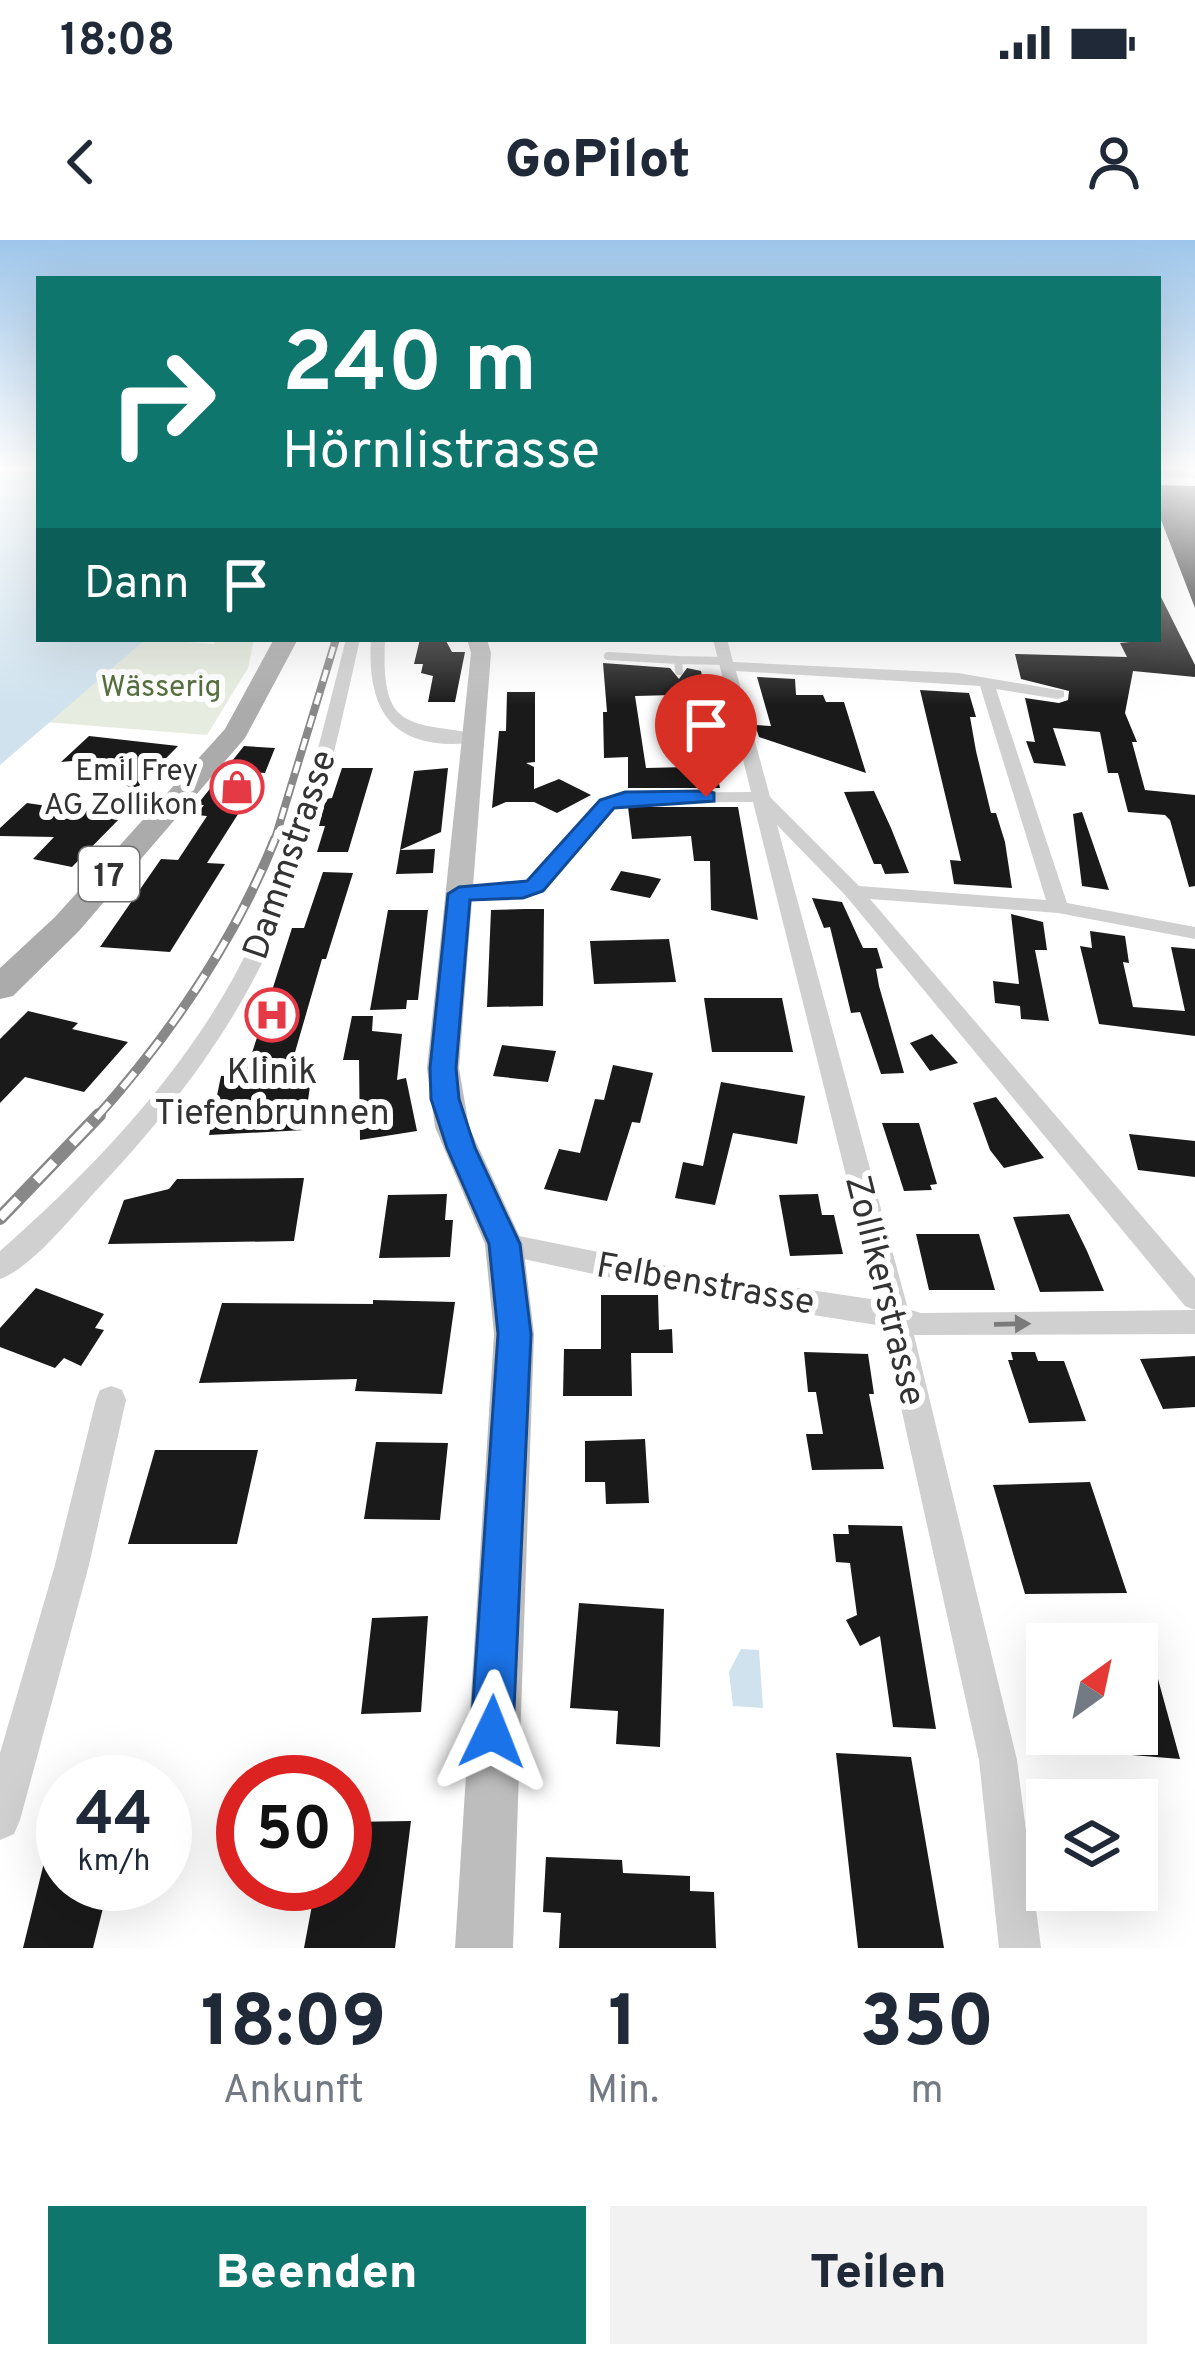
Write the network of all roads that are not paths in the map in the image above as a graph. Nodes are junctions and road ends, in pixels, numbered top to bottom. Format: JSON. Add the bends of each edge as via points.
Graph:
{"nodes":[{"id":1,"x":262,"y":642,"type":"edge"},
{"id":2,"x":284,"y":642,"type":"edge"},
{"id":3,"x":351,"y":642,"type":"edge"},
{"id":4,"x":378,"y":642,"type":"edge"},
{"id":5,"x":478,"y":642,"type":"edge"},
{"id":6,"x":724,"y":655,"type":"edge"},
{"id":7,"x":608,"y":656,"type":"dead end"},
{"id":8,"x":986,"y":682,"type":"junction"},
{"id":9,"x":1058,"y":694,"type":"dead end"},
{"id":10,"x":474,"y":738,"type":"junction"},
{"id":11,"x":212,"y":755,"type":"junction"},
{"id":12,"x":760,"y":797,"type":"junction"},
{"id":13,"x":853,"y":892,"type":"junction"},
{"id":14,"x":459,"y":894,"type":"junction"},
{"id":15,"x":1058,"y":908,"type":"junction"},
{"id":16,"x":1195,"y":933,"type":"edge"},
{"id":17,"x":0,"y":988,"type":"edge"},
{"id":18,"x":504,"y":1244,"type":"junction"},
{"id":19,"x":0,"y":1268,"type":"edge"},
{"id":20,"x":1195,"y":1298,"type":"edge"},
{"id":21,"x":896,"y":1319,"type":"junction"},
{"id":22,"x":1195,"y":1322,"type":"edge"},
{"id":23,"x":111,"y":1400,"type":"dead end"},
{"id":24,"x":0,"y":1820,"type":"edge"},
{"id":25,"x":484,"y":1948,"type":"edge"},
{"id":26,"x":1020,"y":1948,"type":"edge"}],
"edges":[{"from":1,"to":11,"type":"main road","number":"17"},
{"from":2,"to":11,"type":"main road","number":"17","via":[[236,732]]},
{"from":3,"to":19,"type":"street","name":"Dammstrasse","via":[[304,824],[248,971],[128,1136]]},
{"from":4,"to":10,"type":"street","via":[[373,683],[381,707],[412,728]]},
{"from":5,"to":10,"type":"main road"},
{"from":6,"to":7,"type":"lane","via":[[678,665]]},
{"from":6,"to":8,"type":"street"},
{"from":6,"to":12,"type":"street","name":"Zollikerstrasse"},
{"from":8,"to":9,"type":"street"},
{"from":8,"to":15,"type":"street"},
{"from":10,"to":14,"type":"main road"},
{"from":11,"to":17,"type":"main road","number":"17","via":[[67,924]]},
{"from":12,"to":13,"type":"street"},
{"from":12,"to":14,"type":"street","via":[[625,798],[607,804],[535,886]]},
{"from":12,"to":21,"type":"street","name":"Zollikerstrasse"},
{"from":13,"to":15,"type":"street"},
{"from":13,"to":20,"type":"street"},
{"from":14,"to":18,"type":"main road","via":[[445,1099]]},
{"from":15,"to":16,"type":"street"},
{"from":18,"to":21,"type":"street","name":"Felbenstrasse"},
{"from":18,"to":25,"type":"main road","via":[[515,1370]]},
{"from":21,"to":22,"type":"street","name":"Felbenstrasse","one_way":true},
{"from":21,"to":26,"type":"street","name":"Zollikerstrasse","via":[[998,1760]]},
{"from":23,"to":24,"type":"street"}]}
